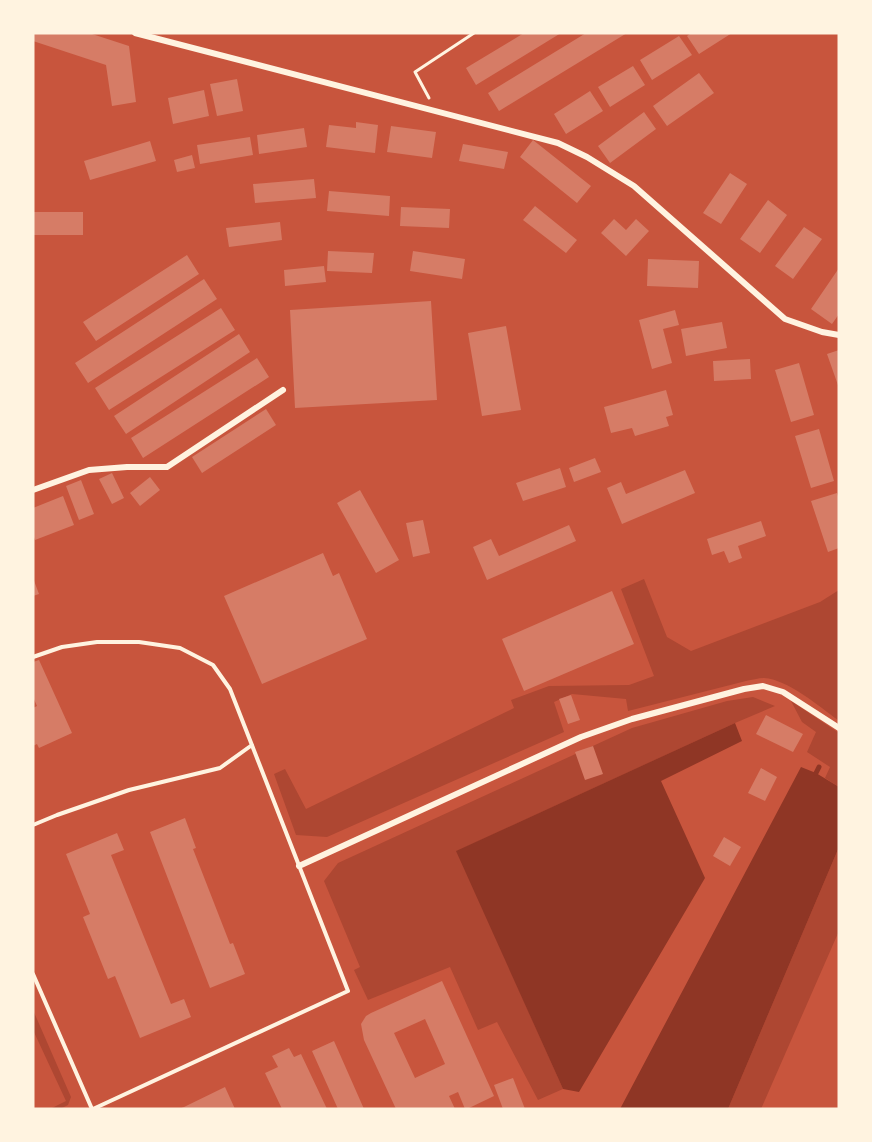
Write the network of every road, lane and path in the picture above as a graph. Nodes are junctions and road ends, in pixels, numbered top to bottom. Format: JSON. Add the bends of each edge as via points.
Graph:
{"nodes":[{"id":1,"x":135,"y":33,"type":"edge"},
{"id":2,"x":474,"y":33,"type":"edge"},
{"id":3,"x":436,"y":111,"type":"junction"},
{"id":4,"x":839,"y":335,"type":"edge"},
{"id":5,"x":283,"y":390,"type":"dead end"},
{"id":6,"x":33,"y":490,"type":"edge"},
{"id":7,"x":33,"y":657,"type":"edge"},
{"id":8,"x":839,"y":728,"type":"edge"},
{"id":9,"x":252,"y":745,"type":"junction"},
{"id":10,"x":33,"y":825,"type":"edge"},
{"id":11,"x":299,"y":866,"type":"junction"},
{"id":12,"x":33,"y":974,"type":"edge"},
{"id":13,"x":92,"y":1109,"type":"edge"}],
"edges":[{"from":1,"to":3,"type":"street"},
{"from":2,"to":3,"type":"path","via":[[415,72]]},
{"from":3,"to":4,"type":"street","via":[[558,143],[587,157],[634,186],[785,319]]},
{"from":5,"to":6,"type":"street","via":[[167,467],[89,470]]},
{"from":7,"to":9,"type":"lane","via":[[62,647],[97,642],[139,642],[180,648],[213,665],[230,689]]},
{"from":8,"to":11,"type":"street","via":[[783,692],[763,686],[744,689],[581,737]]},
{"from":9,"to":10,"type":"lane","via":[[220,768],[129,790]]},
{"from":9,"to":11,"type":"lane"},
{"from":11,"to":13,"type":"lane","via":[[348,990]]},
{"from":12,"to":13,"type":"lane"}]}
